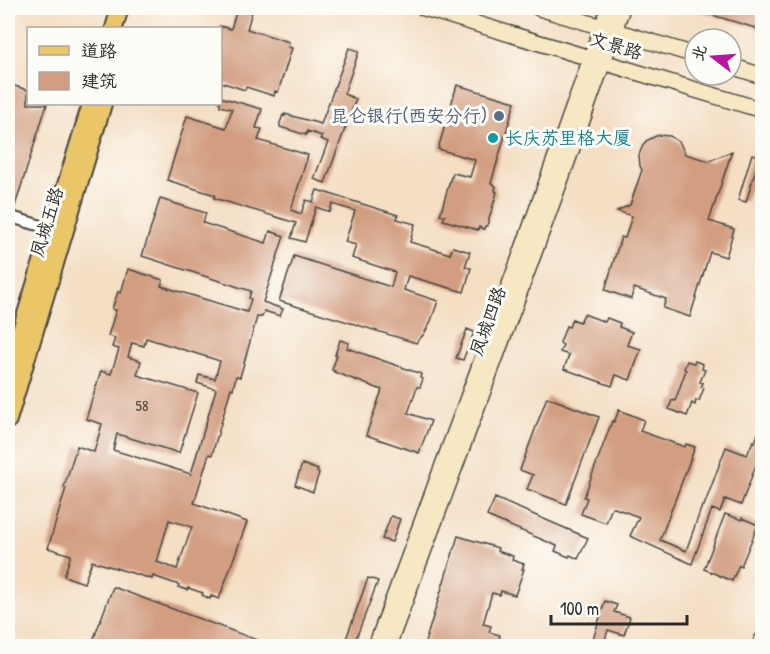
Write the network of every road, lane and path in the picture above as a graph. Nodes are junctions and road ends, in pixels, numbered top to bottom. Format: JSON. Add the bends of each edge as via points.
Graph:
{"nodes":[{"id":1,"x":120,"y":8,"type":"edge"},
{"id":2,"x":131,"y":8,"type":"edge"},
{"id":3,"x":424,"y":8,"type":"edge"},
{"id":4,"x":539,"y":8,"type":"edge"},
{"id":5,"x":609,"y":8,"type":"edge"},
{"id":6,"x":622,"y":8,"type":"edge"},
{"id":7,"x":114,"y":27,"type":"edge"},
{"id":8,"x":125,"y":27,"type":"edge"},
{"id":9,"x":608,"y":28,"type":"junction"},
{"id":10,"x":683,"y":51,"type":"edge"},
{"id":11,"x":597,"y":60,"type":"junction"},
{"id":12,"x":743,"y":70,"type":"edge"},
{"id":13,"x":762,"y":76,"type":"edge"},
{"id":14,"x":91,"y":105,"type":"edge"},
{"id":15,"x":103,"y":105,"type":"edge"},
{"id":16,"x":762,"y":110,"type":"edge"},
{"id":17,"x":8,"y":216,"type":"edge"},
{"id":18,"x":58,"y":231,"type":"junction"},
{"id":19,"x":11,"y":371,"type":"edge"},
{"id":20,"x":8,"y":420,"type":"edge"},
{"id":21,"x":762,"y":640,"type":"edge"},
{"id":22,"x":376,"y":646,"type":"edge"},
{"id":23,"x":388,"y":646,"type":"edge"},
{"id":24,"x":760,"y":646,"type":"edge"}],
"edges":[{"from":1,"to":7,"type":"main road"},
{"from":2,"to":8,"type":"main road"},
{"from":3,"to":11,"type":"street","name":"文景路"},
{"from":4,"to":9,"type":"street","name":"文景路"},
{"from":5,"to":9,"type":"street","name":"凤城四路"},
{"from":6,"to":9,"type":"street","name":"凤城四路"},
{"from":9,"to":10,"type":"street","name":"文景路"},
{"from":9,"to":11,"type":"street","name":"凤城四路"},
{"from":11,"to":16,"type":"street","name":"文景路"},
{"from":11,"to":22,"type":"street","name":"凤城四路"},
{"from":11,"to":23,"type":"street","name":"凤城四路","via":[[527,272]]},
{"from":12,"to":13,"type":"street"},
{"from":14,"to":18,"type":"main road","name":"凤城五路"},
{"from":15,"to":18,"type":"main road","name":"凤城五路"},
{"from":17,"to":18,"type":"street"},
{"from":18,"to":19,"type":"main road","name":"凤城五路"},
{"from":19,"to":20,"type":"main road","name":"凤城五路"},
{"from":21,"to":24,"type":"street"}]}
